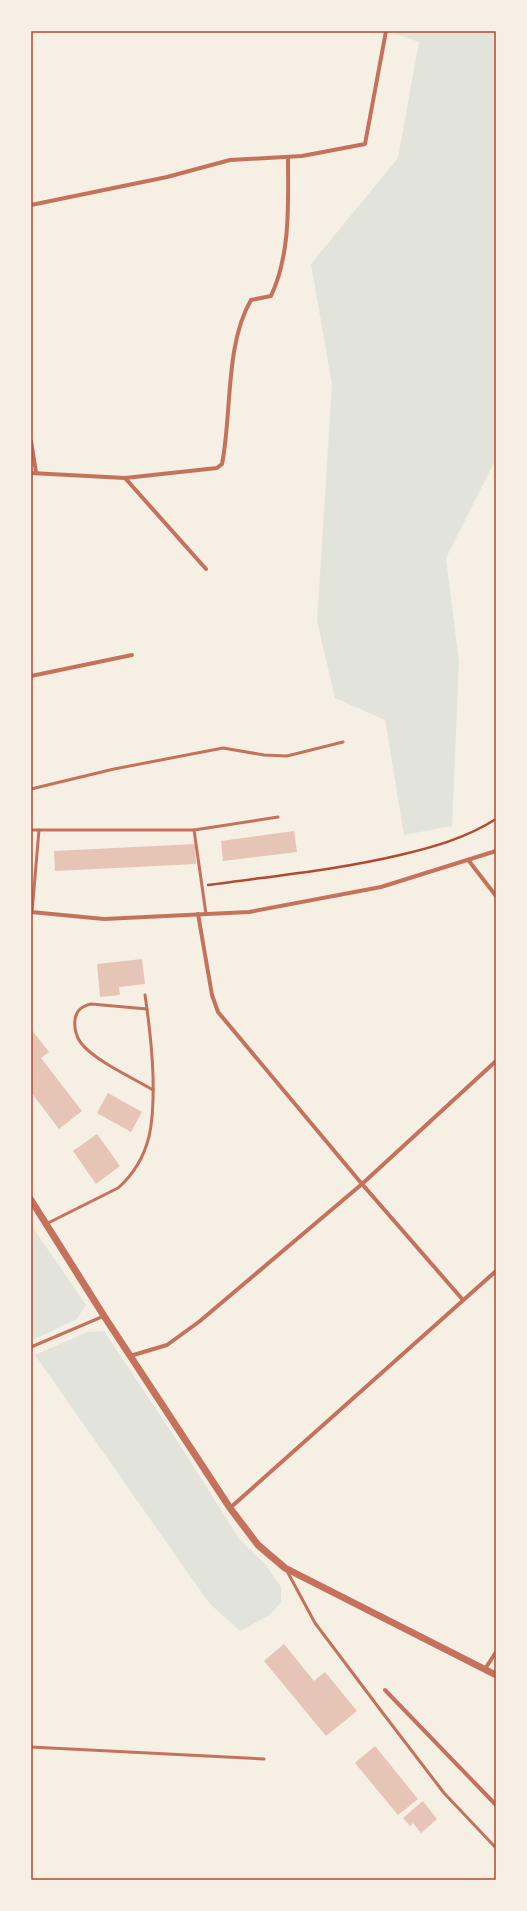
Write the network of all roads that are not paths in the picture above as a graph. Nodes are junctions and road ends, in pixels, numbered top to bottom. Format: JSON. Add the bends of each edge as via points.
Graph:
{"nodes":[{"id":1,"x":386,"y":31,"type":"edge"},
{"id":2,"x":288,"y":157,"type":"junction"},
{"id":3,"x":31,"y":205,"type":"edge"},
{"id":4,"x":31,"y":441,"type":"edge"},
{"id":5,"x":36,"y":472,"type":"junction"},
{"id":6,"x":31,"y":473,"type":"edge"},
{"id":7,"x":125,"y":478,"type":"junction"},
{"id":8,"x":206,"y":569,"type":"dead end"},
{"id":9,"x":132,"y":655,"type":"dead end"},
{"id":10,"x":31,"y":676,"type":"edge"},
{"id":11,"x":343,"y":742,"type":"dead end"},
{"id":12,"x":31,"y":789,"type":"edge"},
{"id":13,"x":278,"y":816,"type":"dead end"},
{"id":14,"x":31,"y":830,"type":"edge"},
{"id":15,"x":39,"y":830,"type":"junction"},
{"id":16,"x":194,"y":830,"type":"junction"},
{"id":17,"x":496,"y":851,"type":"edge"},
{"id":18,"x":469,"y":861,"type":"junction"},
{"id":19,"x":496,"y":896,"type":"edge"},
{"id":20,"x":32,"y":912,"type":"edge"},
{"id":21,"x":198,"y":914,"type":"junction"},
{"id":22,"x":206,"y":914,"type":"junction"},
{"id":23,"x":145,"y":995,"type":"dead end"},
{"id":24,"x":147,"y":1009,"type":"junction"},
{"id":25,"x":496,"y":1061,"type":"edge"},
{"id":26,"x":153,"y":1090,"type":"junction"},
{"id":27,"x":362,"y":1184,"type":"junction"},
{"id":28,"x":31,"y":1200,"type":"edge"},
{"id":29,"x":46,"y":1224,"type":"junction"},
{"id":30,"x":496,"y":1271,"type":"edge"},
{"id":31,"x":463,"y":1300,"type":"junction"},
{"id":32,"x":104,"y":1316,"type":"junction"},
{"id":33,"x":31,"y":1347,"type":"edge"},
{"id":34,"x":130,"y":1356,"type":"junction"},
{"id":35,"x":230,"y":1508,"type":"junction"},
{"id":36,"x":285,"y":1568,"type":"junction"},
{"id":37,"x":496,"y":1652,"type":"edge"},
{"id":38,"x":485,"y":1669,"type":"junction"},
{"id":39,"x":496,"y":1675,"type":"edge"},
{"id":40,"x":385,"y":1690,"type":"dead end"},
{"id":41,"x":31,"y":1747,"type":"edge"},
{"id":42,"x":264,"y":1759,"type":"dead end"},
{"id":43,"x":496,"y":1805,"type":"edge"},
{"id":44,"x":496,"y":1848,"type":"edge"}],
"edges":[{"from":1,"to":2,"type":"street","via":[[365,144]]},
{"from":2,"to":3,"type":"street","via":[[230,160],[167,177]]},
{"from":2,"to":7,"type":"street","via":[[288,223],[279,279],[271,296],[251,300],[246,308],[236,343],[222,464],[217,468]]},
{"from":4,"to":5,"type":"street"},
{"from":5,"to":6,"type":"street"},
{"from":5,"to":7,"type":"street"},
{"from":7,"to":8,"type":"street"},
{"from":9,"to":10,"type":"street"},
{"from":11,"to":12,"type":"lane","via":[[288,756],[223,748],[114,769]]},
{"from":13,"to":16,"type":"lane"},
{"from":14,"to":15,"type":"lane"},
{"from":15,"to":16,"type":"lane"},
{"from":15,"to":20,"type":"lane"},
{"from":16,"to":22,"type":"lane"},
{"from":17,"to":18,"type":"street"},
{"from":18,"to":19,"type":"street"},
{"from":18,"to":22,"type":"street","via":[[381,887],[249,912]]},
{"from":20,"to":21,"type":"street","via":[[104,920]]},
{"from":21,"to":22,"type":"street"},
{"from":21,"to":27,"type":"street","via":[[212,995],[218,1012]]},
{"from":23,"to":24,"type":"lane"},
{"from":24,"to":26,"type":"lane","via":[[152,1039]]},
{"from":24,"to":26,"type":"lane","via":[[91,1004],[82,1006],[75,1019],[75,1032],[91,1054]]},
{"from":25,"to":27,"type":"street"},
{"from":26,"to":29,"type":"lane","via":[[154,1113],[146,1145],[138,1164],[125,1181],[118,1188]]},
{"from":27,"to":31,"type":"street"},
{"from":27,"to":34,"type":"street","via":[[200,1321],[167,1345]]},
{"from":28,"to":29,"type":"street"},
{"from":29,"to":32,"type":"street"},
{"from":30,"to":31,"type":"street"},
{"from":31,"to":35,"type":"street"},
{"from":32,"to":33,"type":"lane"},
{"from":32,"to":34,"type":"street"},
{"from":34,"to":35,"type":"street"},
{"from":35,"to":36,"type":"street","via":[[258,1545]]},
{"from":36,"to":38,"type":"street"},
{"from":36,"to":44,"type":"lane","via":[[315,1623],[444,1793]]},
{"from":37,"to":38,"type":"street"},
{"from":38,"to":39,"type":"street"},
{"from":40,"to":43,"type":"street"},
{"from":41,"to":42,"type":"lane"}]}
